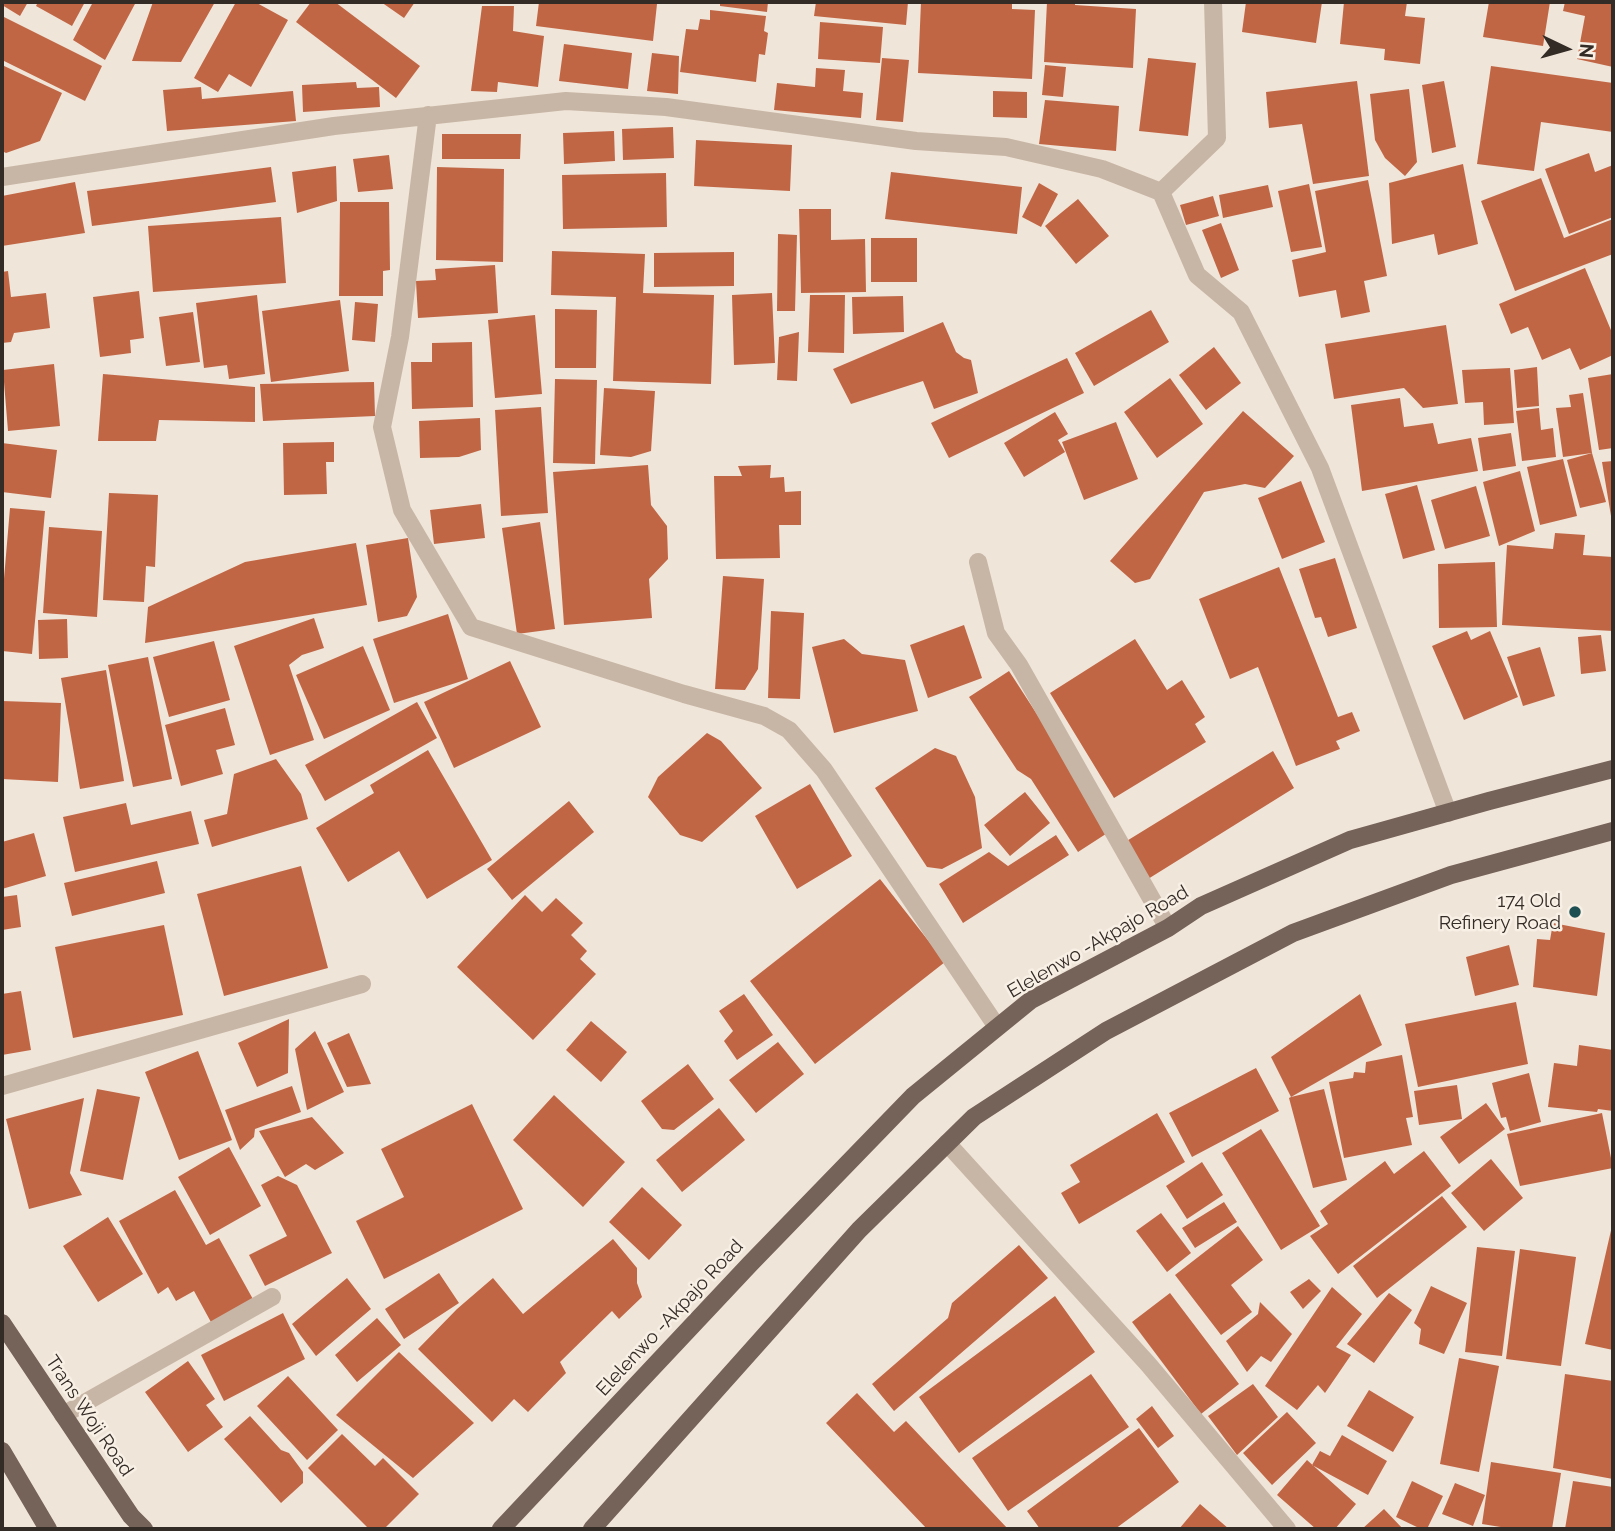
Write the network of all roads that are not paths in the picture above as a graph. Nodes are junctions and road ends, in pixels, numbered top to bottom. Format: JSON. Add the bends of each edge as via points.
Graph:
{"nodes":[{"id":1,"x":1213,"y":2,"type":"edge"},
{"id":2,"x":428,"y":115,"type":"junction"},
{"id":3,"x":2,"y":177,"type":"edge"},
{"id":4,"x":1161,"y":192,"type":"junction"},
{"id":5,"x":978,"y":562,"type":"dead end"},
{"id":6,"x":1613,"y":769,"type":"edge"},
{"id":7,"x":1448,"y":813,"type":"junction"},
{"id":8,"x":1613,"y":831,"type":"edge"},
{"id":9,"x":1168,"y":928,"type":"junction"},
{"id":10,"x":362,"y":984,"type":"dead end"},
{"id":11,"x":997,"y":1027,"type":"junction"},
{"id":12,"x":2,"y":1086,"type":"edge"},
{"id":13,"x":947,"y":1143,"type":"junction"},
{"id":14,"x":272,"y":1297,"type":"dead end"},
{"id":15,"x":2,"y":1323,"type":"edge"},
{"id":16,"x":63,"y":1415,"type":"junction"},
{"id":17,"x":2,"y":1451,"type":"edge"},
{"id":18,"x":137,"y":1523,"type":"edge"},
{"id":19,"x":48,"y":1529,"type":"edge"},
{"id":20,"x":159,"y":1529,"type":"edge"},
{"id":21,"x":501,"y":1529,"type":"edge"},
{"id":22,"x":593,"y":1529,"type":"edge"},
{"id":23,"x":1287,"y":1529,"type":"edge"}],
"edges":[{"from":1,"to":4,"type":"street","via":[[1217,138]]},
{"from":2,"to":3,"type":"street"},
{"from":2,"to":4,"type":"street","via":[[566,102],[666,107],[916,141],[1006,147],[1102,169]]},
{"from":2,"to":11,"type":"street","via":[[400,337],[382,428],[402,510],[471,627],[764,716],[789,730],[824,770]]},
{"from":4,"to":7,"type":"street","via":[[1198,275],[1241,312],[1320,468]]},
{"from":5,"to":9,"type":"street","via":[[996,634]]},
{"from":6,"to":7,"type":"main road","name":"Elelenwo -Akpajo Road"},
{"from":7,"to":9,"type":"main road","name":"Elelenwo -Akpajo Road","via":[[1350,840],[1201,906]]},
{"from":8,"to":13,"type":"main road","via":[[1451,875],[1293,933],[1106,1031],[974,1116]]},
{"from":9,"to":11,"type":"main road","name":"Elelenwo -Akpajo Road","via":[[1031,1000]]},
{"from":10,"to":12,"type":"street"},
{"from":11,"to":21,"type":"main road","name":"Elelenwo -Akpajo Road","via":[[913,1096]]},
{"from":13,"to":22,"type":"main road","via":[[859,1230]]},
{"from":13,"to":23,"type":"street","via":[[1148,1364]]},
{"from":14,"to":16,"type":"street"},
{"from":15,"to":16,"type":"main road","name":"Trans Woji Road"},
{"from":16,"to":18,"type":"main road","name":"Trans Woji Road"},
{"from":17,"to":19,"type":"main road"},
{"from":18,"to":20,"type":"main road"}]}
